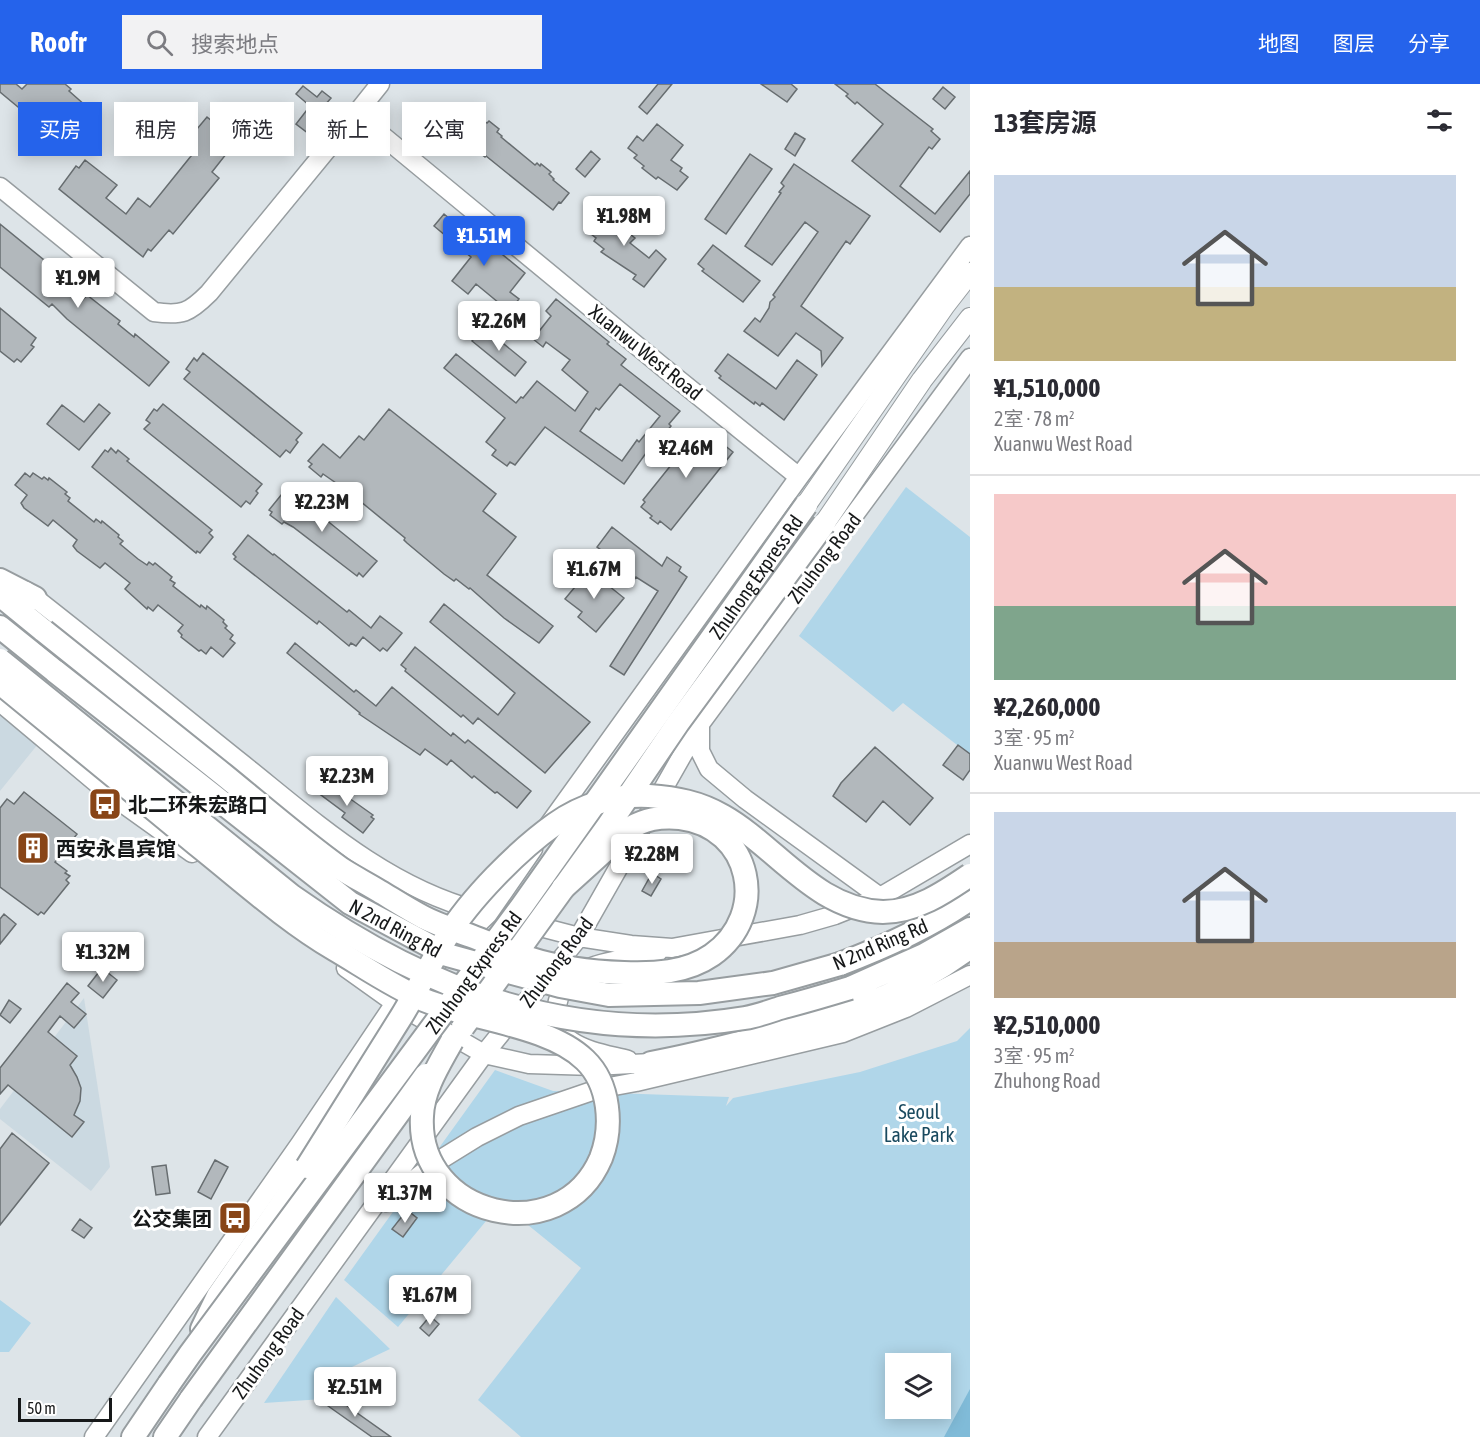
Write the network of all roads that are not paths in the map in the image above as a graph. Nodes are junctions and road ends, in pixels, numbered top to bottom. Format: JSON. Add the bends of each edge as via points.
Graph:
{"nodes":[{"id":1,"x":380,"y":84,"type":"edge"},
{"id":2,"x":366,"y":102,"type":"edge"},
{"id":3,"x":390,"y":142,"type":"edge"},
{"id":4,"x":322,"y":156,"type":"edge"},
{"id":5,"x":0,"y":187,"type":"edge"},
{"id":6,"x":970,"y":246,"type":"edge"},
{"id":7,"x":970,"y":273,"type":"edge"},
{"id":8,"x":970,"y":318,"type":"edge"},
{"id":9,"x":970,"y":358,"type":"edge"},
{"id":10,"x":799,"y":477,"type":"junction"},
{"id":11,"x":807,"y":505,"type":"joint"},
{"id":12,"x":824,"y":524,"type":"joint"},
{"id":13,"x":0,"y":570,"type":"edge"},
{"id":14,"x":0,"y":580,"type":"edge"},
{"id":15,"x":0,"y":595,"type":"edge"},
{"id":16,"x":34,"y":597,"type":"junction"},
{"id":17,"x":0,"y":627,"type":"edge"},
{"id":18,"x":0,"y":660,"type":"edge"},
{"id":19,"x":0,"y":682,"type":"edge"},
{"id":20,"x":0,"y":702,"type":"edge"},
{"id":21,"x":700,"y":724,"type":"junction"},
{"id":22,"x":970,"y":844,"type":"edge"},
{"id":23,"x":970,"y":875,"type":"edge"},
{"id":24,"x":563,"y":888,"type":"junction"},
{"id":25,"x":880,"y":897,"type":"junction"},
{"id":26,"x":970,"y":899,"type":"edge"},
{"id":27,"x":488,"y":914,"type":"junction"},
{"id":28,"x":970,"y":929,"type":"edge"},
{"id":29,"x":579,"y":937,"type":"junction"},
{"id":30,"x":970,"y":946,"type":"edge"},
{"id":31,"x":672,"y":948,"type":"junction"},
{"id":32,"x":970,"y":975,"type":"edge"},
{"id":33,"x":395,"y":1003,"type":"junction"},
{"id":34,"x":452,"y":1041,"type":"junction"},
{"id":35,"x":732,"y":1045,"type":"junction"},
{"id":36,"x":484,"y":1054,"type":"junction"},
{"id":37,"x":651,"y":1064,"type":"junction"},
{"id":38,"x":694,"y":1069,"type":"junction"},
{"id":39,"x":363,"y":1221,"type":"junction"},
{"id":40,"x":190,"y":1354,"type":"junction"},
{"id":41,"x":94,"y":1437,"type":"edge"},
{"id":42,"x":134,"y":1437,"type":"edge"},
{"id":43,"x":165,"y":1437,"type":"edge"},
{"id":44,"x":207,"y":1437,"type":"edge"}],
"edges":[{"from":1,"to":2,"type":"main road"},
{"from":3,"to":10,"type":"main road","name":"Xuanwu West Road"},
{"from":4,"to":5,"type":"main road","via":[[209,293],[192,310],[174,315],[154,312]]},
{"from":6,"to":10,"type":"main road"},
{"from":7,"to":11,"type":"main road"},
{"from":8,"to":12,"type":"main road","name":"Zhuhong Road","via":[[922,380]]},
{"from":9,"to":21,"type":"main road","name":"Zhuhong Road"},
{"from":10,"to":27,"type":"main road"},
{"from":11,"to":40,"type":"highway","name":"Zhuhong Express Rd","bridge":true,"via":[[522,906]]},
{"from":12,"to":24,"type":"highway","name":"Zhuhong Express Rd","bridge":true},
{"from":13,"to":16,"type":"main road"},
{"from":14,"to":16,"type":"highway"},
{"from":15,"to":24,"type":"highway","bridge":true,"via":[[340,868],[426,919],[530,959],[592,972],[653,974],[673,971],[711,956],[726,944],[738,929],[748,894],[735,850],[722,836],[688,819],[674,817],[638,823]]},
{"from":16,"to":27,"type":"main road","via":[[331,836],[434,898]]},
{"from":17,"to":26,"type":"highway","name":"N 2nd Ring Rd","bridge":true,"via":[[350,903],[447,955],[560,986],[609,994],[699,993],[773,983],[840,964],[900,939]]},
{"from":18,"to":28,"type":"highway","name":"N 2nd Ring Rd","bridge":true,"via":[[332,924],[432,978],[550,1016],[651,1027],[747,1018],[850,988],[924,955]]},
{"from":19,"to":34,"type":"highway","bridge":true,"via":[[223,866],[327,945],[423,1000],[533,1032],[563,1044],[587,1062],[606,1101],[607,1131],[605,1145],[583,1185],[542,1210],[510,1214],[479,1207],[440,1177],[425,1148],[422,1116],[429,1085]]},
{"from":20,"to":33,"type":"main road","via":[[111,795]]},
{"from":21,"to":25,"type":"main road","via":[[699,751],[709,769]]},
{"from":21,"to":29,"type":"main road","name":"Zhuhong Road"},
{"from":22,"to":25,"type":"main road"},
{"from":23,"to":40,"type":"highway","bridge":true,"via":[[922,904],[885,912],[862,909],[809,884],[741,828],[700,805],[643,796],[599,802],[576,811],[524,850],[459,918],[307,1167],[218,1296]]},
{"from":24,"to":34,"type":"highway","name":"Zhuhong Express Rd","bridge":true},
{"from":25,"to":31,"type":"main road","via":[[800,925]]},
{"from":27,"to":29,"type":"main road"},
{"from":27,"to":33,"type":"main road"},
{"from":29,"to":31,"type":"main road"},
{"from":29,"to":36,"type":"main road","name":"Zhuhong Road"},
{"from":30,"to":35,"type":"highway","via":[[946,965],[857,1009]]},
{"from":31,"to":37,"type":"main road","via":[[578,973],[569,981],[555,1009],[568,1039],[581,1047]]},
{"from":32,"to":38,"type":"main road","via":[[874,1022]]},
{"from":33,"to":36,"type":"main road"},
{"from":33,"to":41,"type":"main road"},
{"from":34,"to":43,"type":"highway","name":"Zhuhong Express Rd","bridge":true},
{"from":35,"to":37,"type":"highway"},
{"from":35,"to":38,"type":"main road"},
{"from":36,"to":37,"type":"main road","via":[[529,1064],[562,1066]]},
{"from":36,"to":39,"type":"main road","name":"Zhuhong Road"},
{"from":37,"to":38,"type":"main road"},
{"from":38,"to":39,"type":"main road","via":[[598,1089],[519,1116],[435,1163]]},
{"from":39,"to":44,"type":"main road","name":"Zhuhong Road"},
{"from":40,"to":42,"type":"highway","name":"Zhuhong Express Rd","bridge":true}]}
